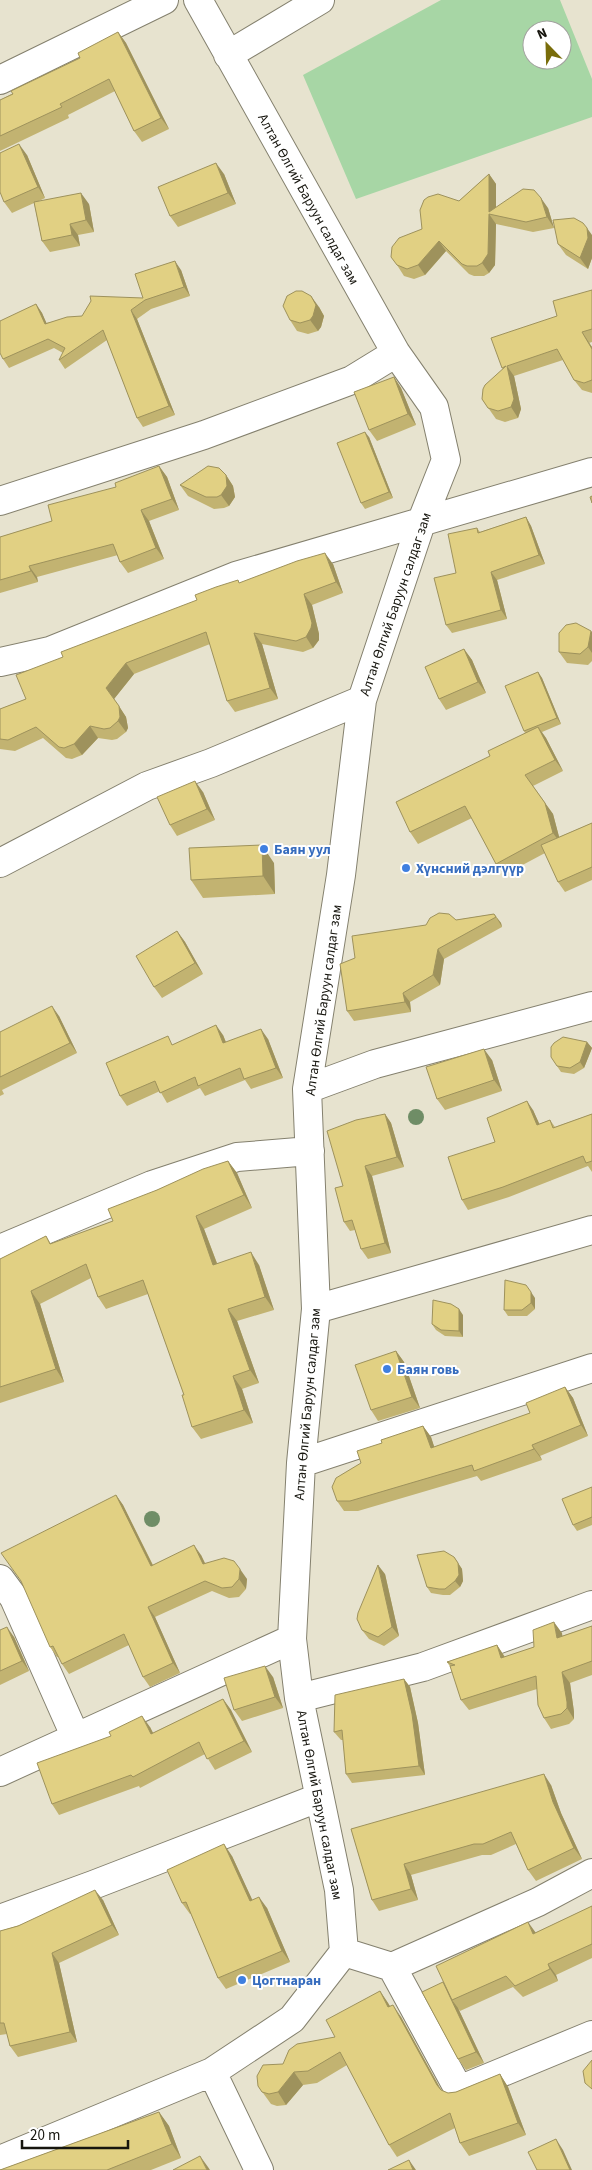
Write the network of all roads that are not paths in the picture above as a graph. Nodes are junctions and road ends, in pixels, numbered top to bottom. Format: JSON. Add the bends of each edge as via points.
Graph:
{"nodes":[{"id":1,"x":164,"y":0,"type":"edge"},
{"id":2,"x":198,"y":0,"type":"edge"},
{"id":3,"x":320,"y":0,"type":"edge"},
{"id":4,"x":228,"y":55,"type":"junction"},
{"id":5,"x":0,"y":80,"type":"edge"},
{"id":6,"x":396,"y":353,"type":"junction"},
{"id":7,"x":592,"y":472,"type":"edge"},
{"id":8,"x":0,"y":501,"type":"edge"},
{"id":9,"x":421,"y":523,"type":"junction"},
{"id":10,"x":0,"y":662,"type":"edge"},
{"id":11,"x":362,"y":700,"type":"junction"},
{"id":12,"x":0,"y":863,"type":"edge"},
{"id":13,"x":592,"y":1006,"type":"edge"},
{"id":14,"x":307,"y":1089,"type":"junction"},
{"id":15,"x":310,"y":1152,"type":"junction"},
{"id":16,"x":592,"y":1230,"type":"edge"},
{"id":17,"x":0,"y":1249,"type":"edge"},
{"id":18,"x":316,"y":1309,"type":"junction"},
{"id":19,"x":592,"y":1368,"type":"edge"},
{"id":20,"x":301,"y":1463,"type":"junction"},
{"id":21,"x":0,"y":1579,"type":"edge"},
{"id":22,"x":592,"y":1605,"type":"edge"},
{"id":23,"x":292,"y":1639,"type":"junction"},
{"id":24,"x":299,"y":1698,"type":"junction"},
{"id":25,"x":76,"y":1738,"type":"junction"},
{"id":26,"x":0,"y":1772,"type":"edge"},
{"id":27,"x":318,"y":1798,"type":"junction"},
{"id":28,"x":592,"y":1873,"type":"edge"},
{"id":29,"x":0,"y":1919,"type":"edge"},
{"id":30,"x":344,"y":1952,"type":"junction"},
{"id":31,"x":392,"y":1967,"type":"junction"},
{"id":32,"x":592,"y":2035,"type":"edge"},
{"id":33,"x":212,"y":2072,"type":"junction"},
{"id":34,"x":0,"y":2160,"type":"edge"},
{"id":35,"x":259,"y":2170,"type":"edge"}],
"edges":[{"from":1,"to":5,"type":"street"},
{"from":2,"to":4,"type":"street","name":"Алтан Өлгий Баруун салдаг зам"},
{"from":3,"to":4,"type":"street"},
{"from":4,"to":6,"type":"street","name":"Алтан Өлгий Баруун салдаг зам"},
{"from":6,"to":8,"type":"street","via":[[352,380],[315,394],[204,435]]},
{"from":6,"to":9,"type":"street","name":"Алтан Өлгий Баруун салдаг зам","via":[[434,407],[446,460]]},
{"from":7,"to":9,"type":"street"},
{"from":9,"to":10,"type":"street","via":[[236,576],[50,651]]},
{"from":9,"to":11,"type":"street","name":"Алтан Өлгий Баруун салдаг зам"},
{"from":11,"to":12,"type":"street","via":[[147,786]]},
{"from":11,"to":14,"type":"street","name":"Алтан Өлгий Баруун салдаг зам","via":[[341,875]]},
{"from":13,"to":14,"type":"street","via":[[375,1064]]},
{"from":14,"to":15,"type":"street","name":"Алтан Өлгий Баруун салдаг зам"},
{"from":15,"to":17,"type":"street","via":[[238,1157],[152,1185]]},
{"from":15,"to":18,"type":"street","name":"Алтан Өлгий Баруун салдаг зам"},
{"from":16,"to":18,"type":"street"},
{"from":18,"to":20,"type":"street","name":"Алтан Өлгий Баруун салдаг зам"},
{"from":19,"to":20,"type":"street"},
{"from":20,"to":23,"type":"street","name":"Алтан Өлгий Баруун салдаг зам"},
{"from":21,"to":25,"type":"street","via":[[14,1598]]},
{"from":22,"to":24,"type":"street","via":[[423,1666]]},
{"from":23,"to":24,"type":"street","name":"Алтан Өлгий Баруун салдаг зам"},
{"from":23,"to":25,"type":"street"},
{"from":24,"to":27,"type":"street","name":"Алтан Өлгий Баруун салдаг зам"},
{"from":25,"to":26,"type":"street"},
{"from":27,"to":29,"type":"street"},
{"from":27,"to":30,"type":"street","name":"Алтан Өлгий Баруун салдаг зам","via":[[340,1890]]},
{"from":28,"to":31,"type":"street","via":[[538,1902]]},
{"from":30,"to":31,"type":"street"},
{"from":30,"to":33,"type":"street","via":[[292,2019]]},
{"from":31,"to":32,"type":"street","via":[[459,2090]]},
{"from":33,"to":34,"type":"street"},
{"from":33,"to":35,"type":"street"}]}
